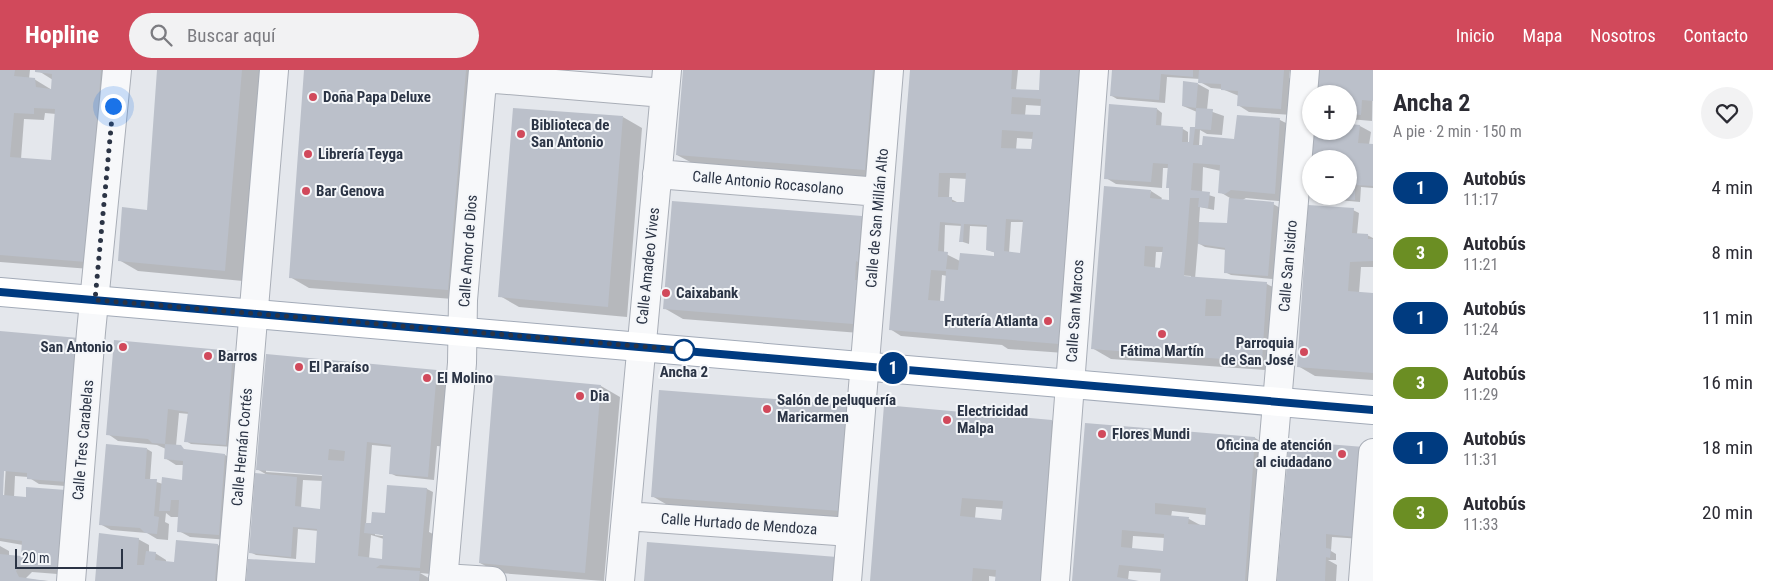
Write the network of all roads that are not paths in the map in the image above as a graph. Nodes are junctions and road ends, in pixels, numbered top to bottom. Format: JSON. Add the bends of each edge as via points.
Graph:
{"nodes":[{"id":1,"x":117,"y":70,"type":"edge"},
{"id":2,"x":274,"y":70,"type":"edge"},
{"id":3,"x":889,"y":70,"type":"edge"},
{"id":4,"x":1094,"y":70,"type":"edge"},
{"id":5,"x":1305,"y":70,"type":"edge"},
{"id":6,"x":483,"y":74,"type":"edge"},
{"id":7,"x":666,"y":82,"type":"edge"},
{"id":8,"x":657,"y":174,"type":"junction"},
{"id":9,"x":879,"y":192,"type":"junction"},
{"id":10,"x":0,"y":292,"type":"edge"},
{"id":11,"x":95,"y":300,"type":"junction"},
{"id":12,"x":253,"y":314,"type":"junction"},
{"id":13,"x":463,"y":331,"type":"junction"},
{"id":14,"x":641,"y":346,"type":"junction"},
{"id":15,"x":865,"y":365,"type":"junction"},
{"id":16,"x":1070,"y":384,"type":"junction"},
{"id":17,"x":1276,"y":402,"type":"junction"},
{"id":18,"x":1373,"y":410,"type":"edge"},
{"id":19,"x":1373,"y":453,"type":"edge"},
{"id":20,"x":626,"y":516,"type":"junction"},
{"id":21,"x":851,"y":532,"type":"junction"},
{"id":22,"x":443,"y":579,"type":"edge"},
{"id":23,"x":71,"y":581,"type":"edge"},
{"id":24,"x":231,"y":581,"type":"edge"},
{"id":25,"x":492,"y":581,"type":"edge"},
{"id":26,"x":620,"y":581,"type":"edge"},
{"id":27,"x":847,"y":581,"type":"edge"},
{"id":28,"x":1055,"y":581,"type":"edge"},
{"id":29,"x":1262,"y":581,"type":"edge"},
{"id":30,"x":1363,"y":581,"type":"edge"}],
"edges":[{"from":1,"to":11,"type":"street","name":"Calle Tres Carabelas"},
{"from":2,"to":12,"type":"street","name":"Calle Hernán Cortés"},
{"from":3,"to":9,"type":"street","name":"Calle de San Millán Alto"},
{"from":4,"to":16,"type":"street","name":"Calle San Marcos"},
{"from":5,"to":17,"type":"street","name":"Calle San Isidro"},
{"from":6,"to":7,"type":"street"},
{"from":6,"to":13,"type":"street","name":"Calle Amor de Dios"},
{"from":7,"to":8,"type":"street","name":"Calle Amadeo Vives"},
{"from":8,"to":9,"type":"street","name":"Calle Antonio Rocasolano"},
{"from":8,"to":14,"type":"street","name":"Calle Amadeo Vives"},
{"from":9,"to":15,"type":"street","name":"Calle de San Millán Alto"},
{"from":10,"to":11,"type":"main road"},
{"from":11,"to":12,"type":"main road"},
{"from":11,"to":23,"type":"street","name":"Calle Tres Carabelas"},
{"from":12,"to":13,"type":"main road"},
{"from":12,"to":24,"type":"street","name":"Calle Hernán Cortés"},
{"from":13,"to":14,"type":"main road"},
{"from":13,"to":22,"type":"street","name":"Calle Amor de Dios"},
{"from":14,"to":15,"type":"main road"},
{"from":14,"to":20,"type":"street","name":"Calle Amadeo Vives"},
{"from":15,"to":16,"type":"main road"},
{"from":15,"to":21,"type":"street","name":"Calle de San Millán Alto"},
{"from":16,"to":17,"type":"main road"},
{"from":16,"to":28,"type":"street","name":"Calle San Marcos"},
{"from":17,"to":18,"type":"main road"},
{"from":17,"to":29,"type":"street","name":"Calle San Isidro"},
{"from":19,"to":30,"type":"street"},
{"from":20,"to":21,"type":"street","name":"Calle Hurtado de Mendoza"},
{"from":20,"to":26,"type":"street","name":"Calle Amadeo Vives"},
{"from":21,"to":27,"type":"street","name":"Calle de San Millán Alto"},
{"from":22,"to":25,"type":"street"}]}
